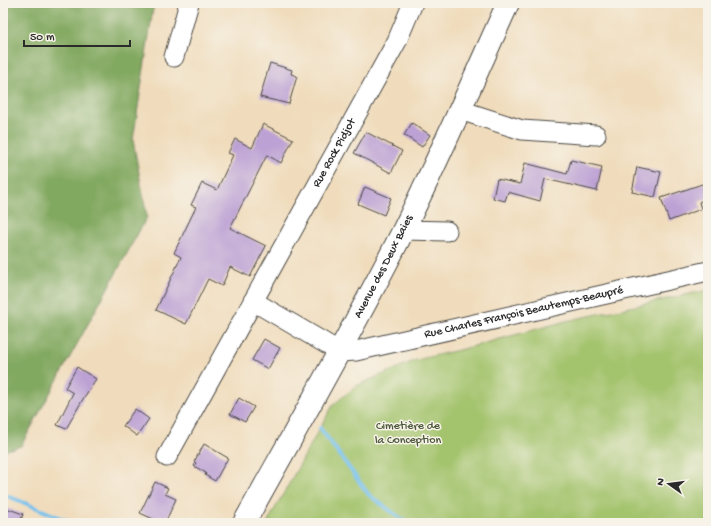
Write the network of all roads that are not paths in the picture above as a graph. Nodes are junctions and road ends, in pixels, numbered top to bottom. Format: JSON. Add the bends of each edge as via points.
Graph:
{"nodes":[{"id":1,"x":189,"y":3,"type":"edge"},
{"id":2,"x":413,"y":3,"type":"edge"},
{"id":3,"x":508,"y":3,"type":"edge"},
{"id":4,"x":174,"y":57,"type":"dead end"},
{"id":5,"x":460,"y":110,"type":"junction"},
{"id":6,"x":596,"y":135,"type":"dead end"},
{"id":7,"x":403,"y":230,"type":"junction"},
{"id":8,"x":447,"y":231,"type":"dead end"},
{"id":9,"x":708,"y":271,"type":"edge"},
{"id":10,"x":253,"y":301,"type":"junction"},
{"id":11,"x":340,"y":352,"type":"junction"},
{"id":12,"x":167,"y":457,"type":"dead end"},
{"id":13,"x":244,"y":523,"type":"edge"}],
"edges":[{"from":1,"to":4,"type":"street"},
{"from":2,"to":10,"type":"street","name":"Rue Rock Pidjot","via":[[396,41]]},
{"from":3,"to":5,"type":"main road","name":"Avenue des Deux Baies"},
{"from":5,"to":6,"type":"street","via":[[522,130]]},
{"from":5,"to":7,"type":"main road","name":"Avenue des Deux Baies"},
{"from":7,"to":8,"type":"street"},
{"from":7,"to":11,"type":"main road","name":"Avenue des Deux Baies"},
{"from":9,"to":11,"type":"street","name":"Rue Charles François Beautemps-Beaupré","via":[[356,351]]},
{"from":10,"to":11,"type":"street"},
{"from":10,"to":12,"type":"street","name":"Rue Rock Pidjot"},
{"from":11,"to":13,"type":"main road","name":"Avenue des Deux Baies"}]}
